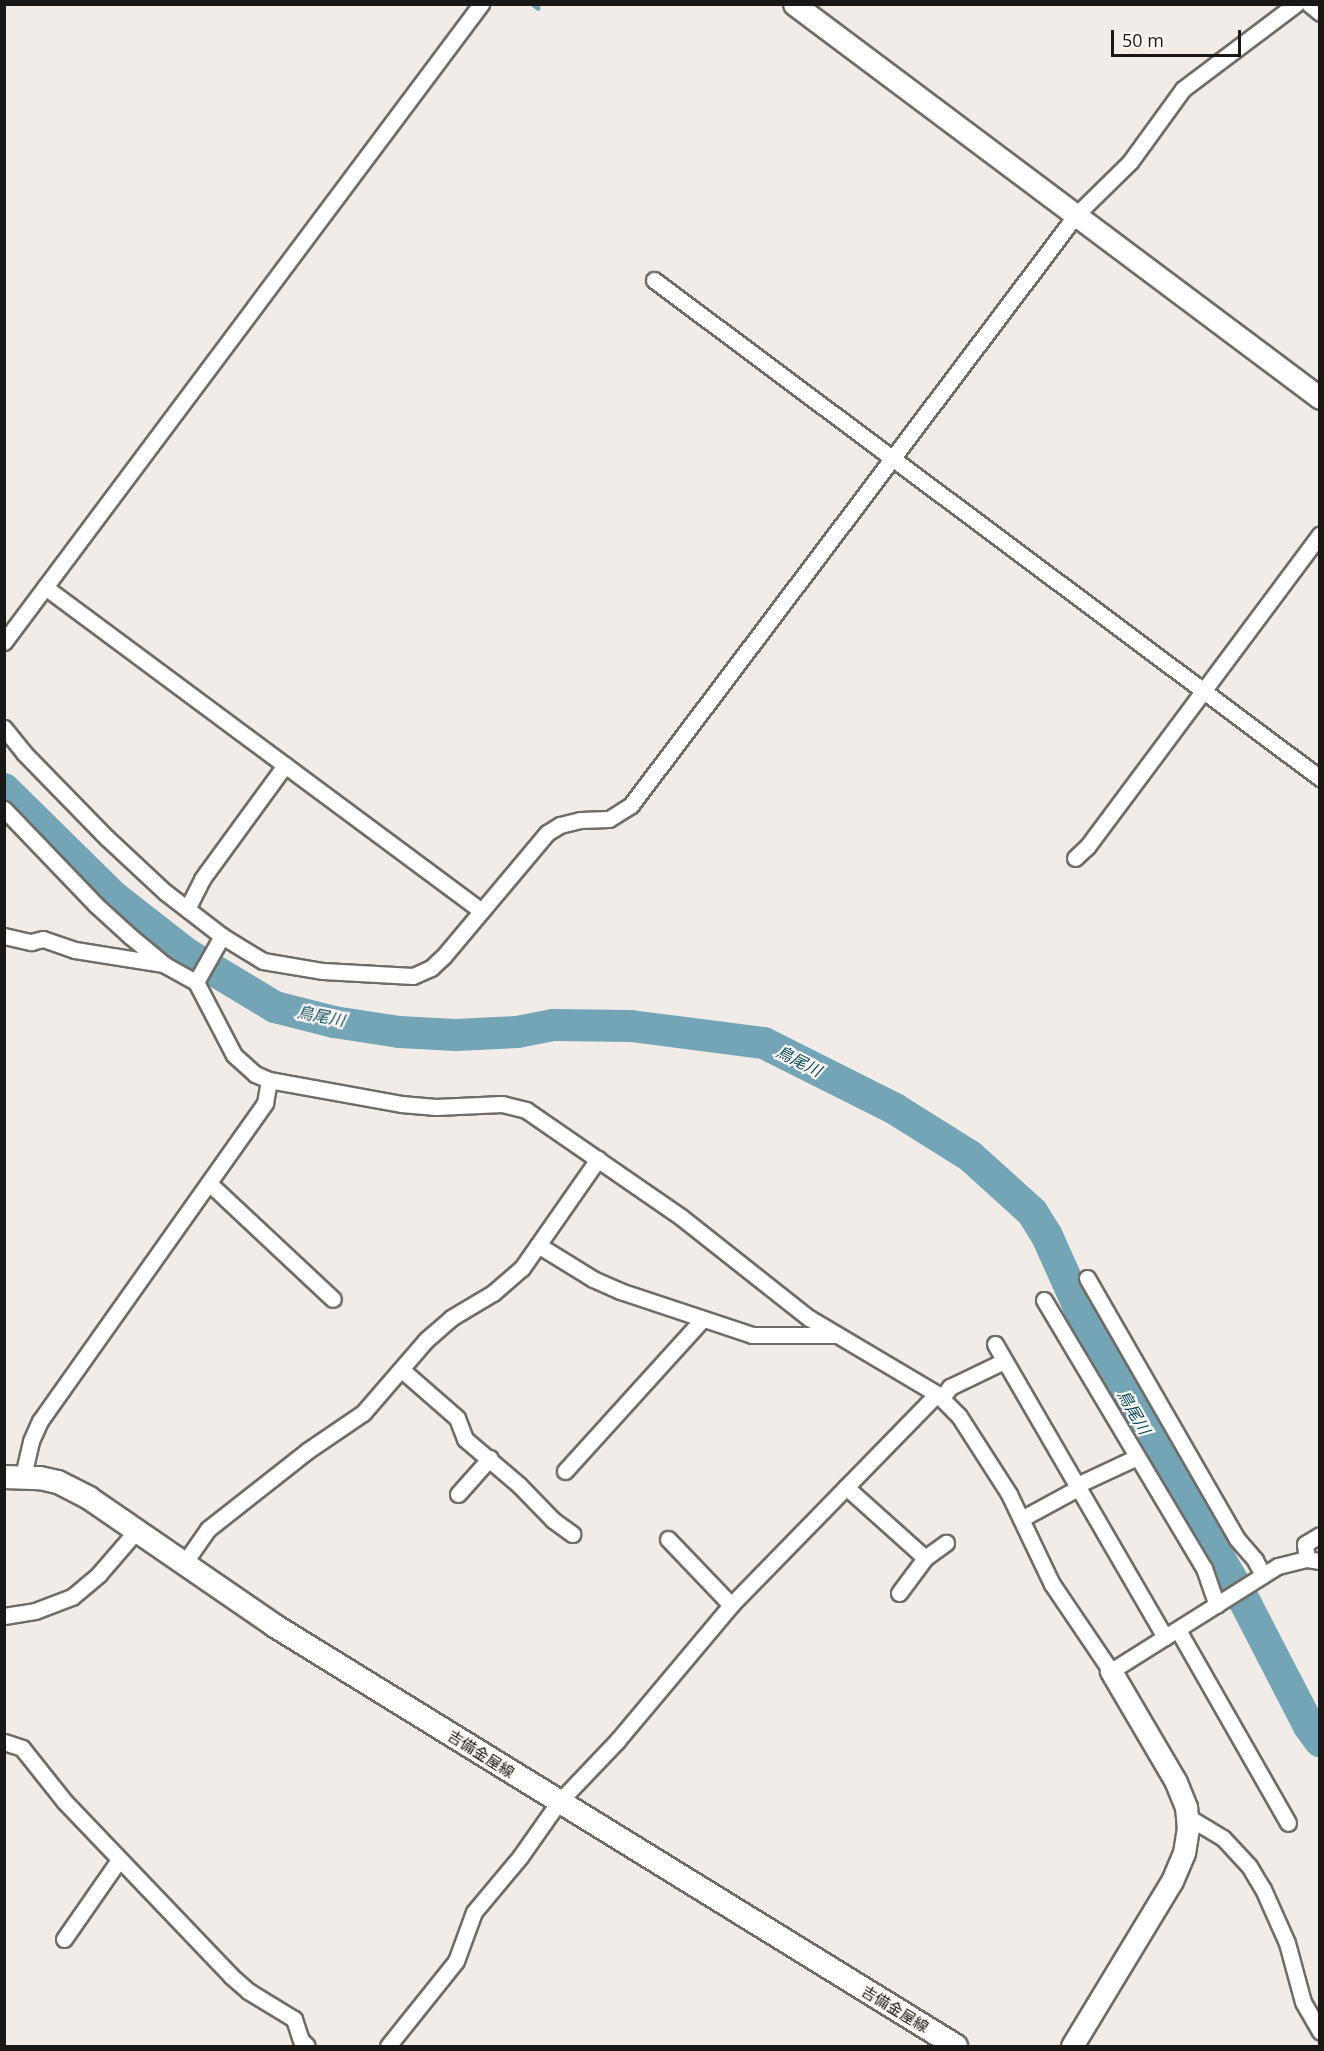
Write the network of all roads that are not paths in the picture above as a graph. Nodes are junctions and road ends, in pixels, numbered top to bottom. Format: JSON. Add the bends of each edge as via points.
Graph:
{"nodes":[{"id":1,"x":481,"y":4,"type":"edge"},
{"id":2,"x":794,"y":4,"type":"edge"},
{"id":3,"x":1296,"y":4,"type":"edge"},
{"id":4,"x":1309,"y":4,"type":"edge"},
{"id":5,"x":1320,"y":13,"type":"edge"},
{"id":6,"x":1076,"y":215,"type":"junction"},
{"id":7,"x":654,"y":280,"type":"dead end"},
{"id":8,"x":1320,"y":398,"type":"edge"},
{"id":9,"x":892,"y":459,"type":"junction"},
{"id":10,"x":1320,"y":534,"type":"edge"},
{"id":11,"x":45,"y":587,"type":"junction"},
{"id":12,"x":4,"y":642,"type":"edge"},
{"id":13,"x":1203,"y":689,"type":"junction"},
{"id":14,"x":4,"y":728,"type":"edge"},
{"id":15,"x":285,"y":765,"type":"junction"},
{"id":16,"x":1320,"y":778,"type":"edge"},
{"id":17,"x":4,"y":809,"type":"edge"},
{"id":18,"x":1075,"y":858,"type":"dead end"},
{"id":19,"x":187,"y":909,"type":"junction"},
{"id":20,"x":480,"y":910,"type":"junction"},
{"id":21,"x":4,"y":936,"type":"edge"},
{"id":22,"x":220,"y":940,"type":"junction"},
{"id":23,"x":165,"y":965,"type":"junction"},
{"id":24,"x":198,"y":979,"type":"junction"},
{"id":25,"x":269,"y":1080,"type":"junction"},
{"id":26,"x":598,"y":1159,"type":"junction"},
{"id":27,"x":210,"y":1184,"type":"junction"},
{"id":28,"x":538,"y":1245,"type":"junction"},
{"id":29,"x":1087,"y":1278,"type":"dead end"},
{"id":30,"x":333,"y":1299,"type":"dead end"},
{"id":31,"x":1044,"y":1300,"type":"dead end"},
{"id":32,"x":703,"y":1319,"type":"junction"},
{"id":33,"x":839,"y":1335,"type":"junction"},
{"id":34,"x":995,"y":1344,"type":"dead end"},
{"id":35,"x":1004,"y":1361,"type":"junction"},
{"id":36,"x":402,"y":1370,"type":"junction"},
{"id":37,"x":940,"y":1396,"type":"junction"},
{"id":38,"x":1137,"y":1457,"type":"junction"},
{"id":39,"x":490,"y":1458,"type":"junction"},
{"id":40,"x":566,"y":1471,"type":"dead end"},
{"id":41,"x":14,"y":1477,"type":"edge"},
{"id":42,"x":846,"y":1487,"type":"junction"},
{"id":43,"x":1078,"y":1487,"type":"junction"},
{"id":44,"x":458,"y":1494,"type":"dead end"},
{"id":45,"x":1021,"y":1519,"type":"junction"},
{"id":46,"x":137,"y":1530,"type":"junction"},
{"id":47,"x":572,"y":1534,"type":"dead end"},
{"id":48,"x":1320,"y":1535,"type":"edge"},
{"id":49,"x":668,"y":1539,"type":"dead end"},
{"id":50,"x":946,"y":1543,"type":"dead end"},
{"id":51,"x":925,"y":1558,"type":"junction"},
{"id":52,"x":1313,"y":1560,"type":"edge"},
{"id":53,"x":185,"y":1562,"type":"junction"},
{"id":54,"x":1259,"y":1578,"type":"junction"},
{"id":55,"x":899,"y":1593,"type":"dead end"},
{"id":56,"x":1221,"y":1603,"type":"junction"},
{"id":57,"x":731,"y":1605,"type":"junction"},
{"id":58,"x":4,"y":1616,"type":"edge"},
{"id":59,"x":1171,"y":1634,"type":"junction"},
{"id":60,"x":1111,"y":1671,"type":"junction"},
{"id":61,"x":4,"y":1742,"type":"edge"},
{"id":62,"x":558,"y":1803,"type":"junction"},
{"id":63,"x":1188,"y":1817,"type":"junction"},
{"id":64,"x":1288,"y":1823,"type":"dead end"},
{"id":65,"x":119,"y":1860,"type":"junction"},
{"id":66,"x":64,"y":1939,"type":"dead end"},
{"id":67,"x":1320,"y":2031,"type":"edge"},
{"id":68,"x":307,"y":2046,"type":"edge"},
{"id":69,"x":388,"y":2046,"type":"edge"},
{"id":70,"x":956,"y":2046,"type":"edge"},
{"id":71,"x":1072,"y":2046,"type":"edge"}],
"edges":[{"from":1,"to":11,"type":"street"},
{"from":2,"to":6,"type":"street"},
{"from":3,"to":6,"type":"street","via":[[1183,89],[1130,162]]},
{"from":4,"to":5,"type":"street"},
{"from":6,"to":8,"type":"street"},
{"from":6,"to":9,"type":"street"},
{"from":7,"to":9,"type":"street"},
{"from":9,"to":13,"type":"street"},
{"from":9,"to":20,"type":"street","via":[[631,805],[609,819],[580,820],[548,833]]},
{"from":10,"to":13,"type":"street"},
{"from":11,"to":12,"type":"street"},
{"from":11,"to":15,"type":"street"},
{"from":13,"to":16,"type":"street"},
{"from":13,"to":18,"type":"street"},
{"from":14,"to":19,"type":"street","via":[[107,838]]},
{"from":15,"to":19,"type":"street","via":[[202,879]]},
{"from":15,"to":20,"type":"street"},
{"from":17,"to":23,"type":"street","via":[[96,904]]},
{"from":19,"to":22,"type":"street"},
{"from":20,"to":22,"type":"street","via":[[443,957],[413,976],[322,971],[263,961]]},
{"from":21,"to":23,"type":"street","via":[[30,942],[43,939],[75,951]]},
{"from":22,"to":24,"type":"street"},
{"from":23,"to":24,"type":"street"},
{"from":24,"to":25,"type":"street","via":[[234,1054],[255,1074]]},
{"from":25,"to":26,"type":"street","via":[[401,1104],[514,1106],[526,1110]]},
{"from":25,"to":27,"type":"street","via":[[265,1103]]},
{"from":26,"to":28,"type":"street"},
{"from":26,"to":33,"type":"street","via":[[681,1217],[809,1318]]},
{"from":27,"to":30,"type":"street"},
{"from":27,"to":41,"type":"street","via":[[40,1421]]},
{"from":28,"to":32,"type":"street","via":[[593,1279]]},
{"from":28,"to":36,"type":"street","via":[[508,1281],[451,1318],[426,1340]]},
{"from":29,"to":54,"type":"street","via":[[1237,1539],[1255,1560]]},
{"from":31,"to":38,"type":"street"},
{"from":32,"to":33,"type":"street","via":[[752,1335]]},
{"from":32,"to":40,"type":"street"},
{"from":33,"to":37,"type":"street"},
{"from":34,"to":35,"type":"street"},
{"from":35,"to":37,"type":"street","via":[[950,1387]]},
{"from":35,"to":43,"type":"street"},
{"from":36,"to":39,"type":"street","via":[[458,1418],[465,1439]]},
{"from":36,"to":53,"type":"street","via":[[363,1413],[307,1451],[208,1529]]},
{"from":37,"to":42,"type":"street"},
{"from":37,"to":45,"type":"street","via":[[959,1416]]},
{"from":38,"to":43,"type":"street"},
{"from":38,"to":56,"type":"street"},
{"from":39,"to":44,"type":"street"},
{"from":39,"to":47,"type":"street"},
{"from":41,"to":46,"type":"main road","name":"吉備金屋線","via":[[49,1480],[74,1490]]},
{"from":42,"to":51,"type":"street"},
{"from":42,"to":57,"type":"street"},
{"from":43,"to":45,"type":"street"},
{"from":43,"to":59,"type":"street"},
{"from":45,"to":60,"type":"street","via":[[1052,1584]]},
{"from":46,"to":53,"type":"main road","name":"吉備金屋線"},
{"from":46,"to":58,"type":"street","via":[[72,1598]]},
{"from":48,"to":52,"type":"street","via":[[1305,1544]]},
{"from":49,"to":57,"type":"street"},
{"from":50,"to":51,"type":"street"},
{"from":51,"to":55,"type":"street"},
{"from":52,"to":54,"type":"street","via":[[1278,1566]]},
{"from":53,"to":62,"type":"main road","name":"吉備金屋線","via":[[275,1626]]},
{"from":54,"to":56,"type":"street"},
{"from":56,"to":59,"type":"street"},
{"from":57,"to":62,"type":"street"},
{"from":59,"to":60,"type":"street"},
{"from":59,"to":64,"type":"street"},
{"from":60,"to":63,"type":"street","via":[[1176,1782]]},
{"from":61,"to":65,"type":"street","via":[[22,1748]]},
{"from":62,"to":69,"type":"street","via":[[474,1912],[456,1961]]},
{"from":62,"to":70,"type":"main road","name":"吉備金屋線"},
{"from":63,"to":67,"type":"street","via":[[1223,1838],[1263,1889],[1287,1943],[1303,2002]]},
{"from":63,"to":71,"type":"street","via":[[1184,1853],[1172,1881]]},
{"from":65,"to":66,"type":"street"},
{"from":65,"to":68,"type":"street","via":[[231,1976],[294,2019]]}]}
